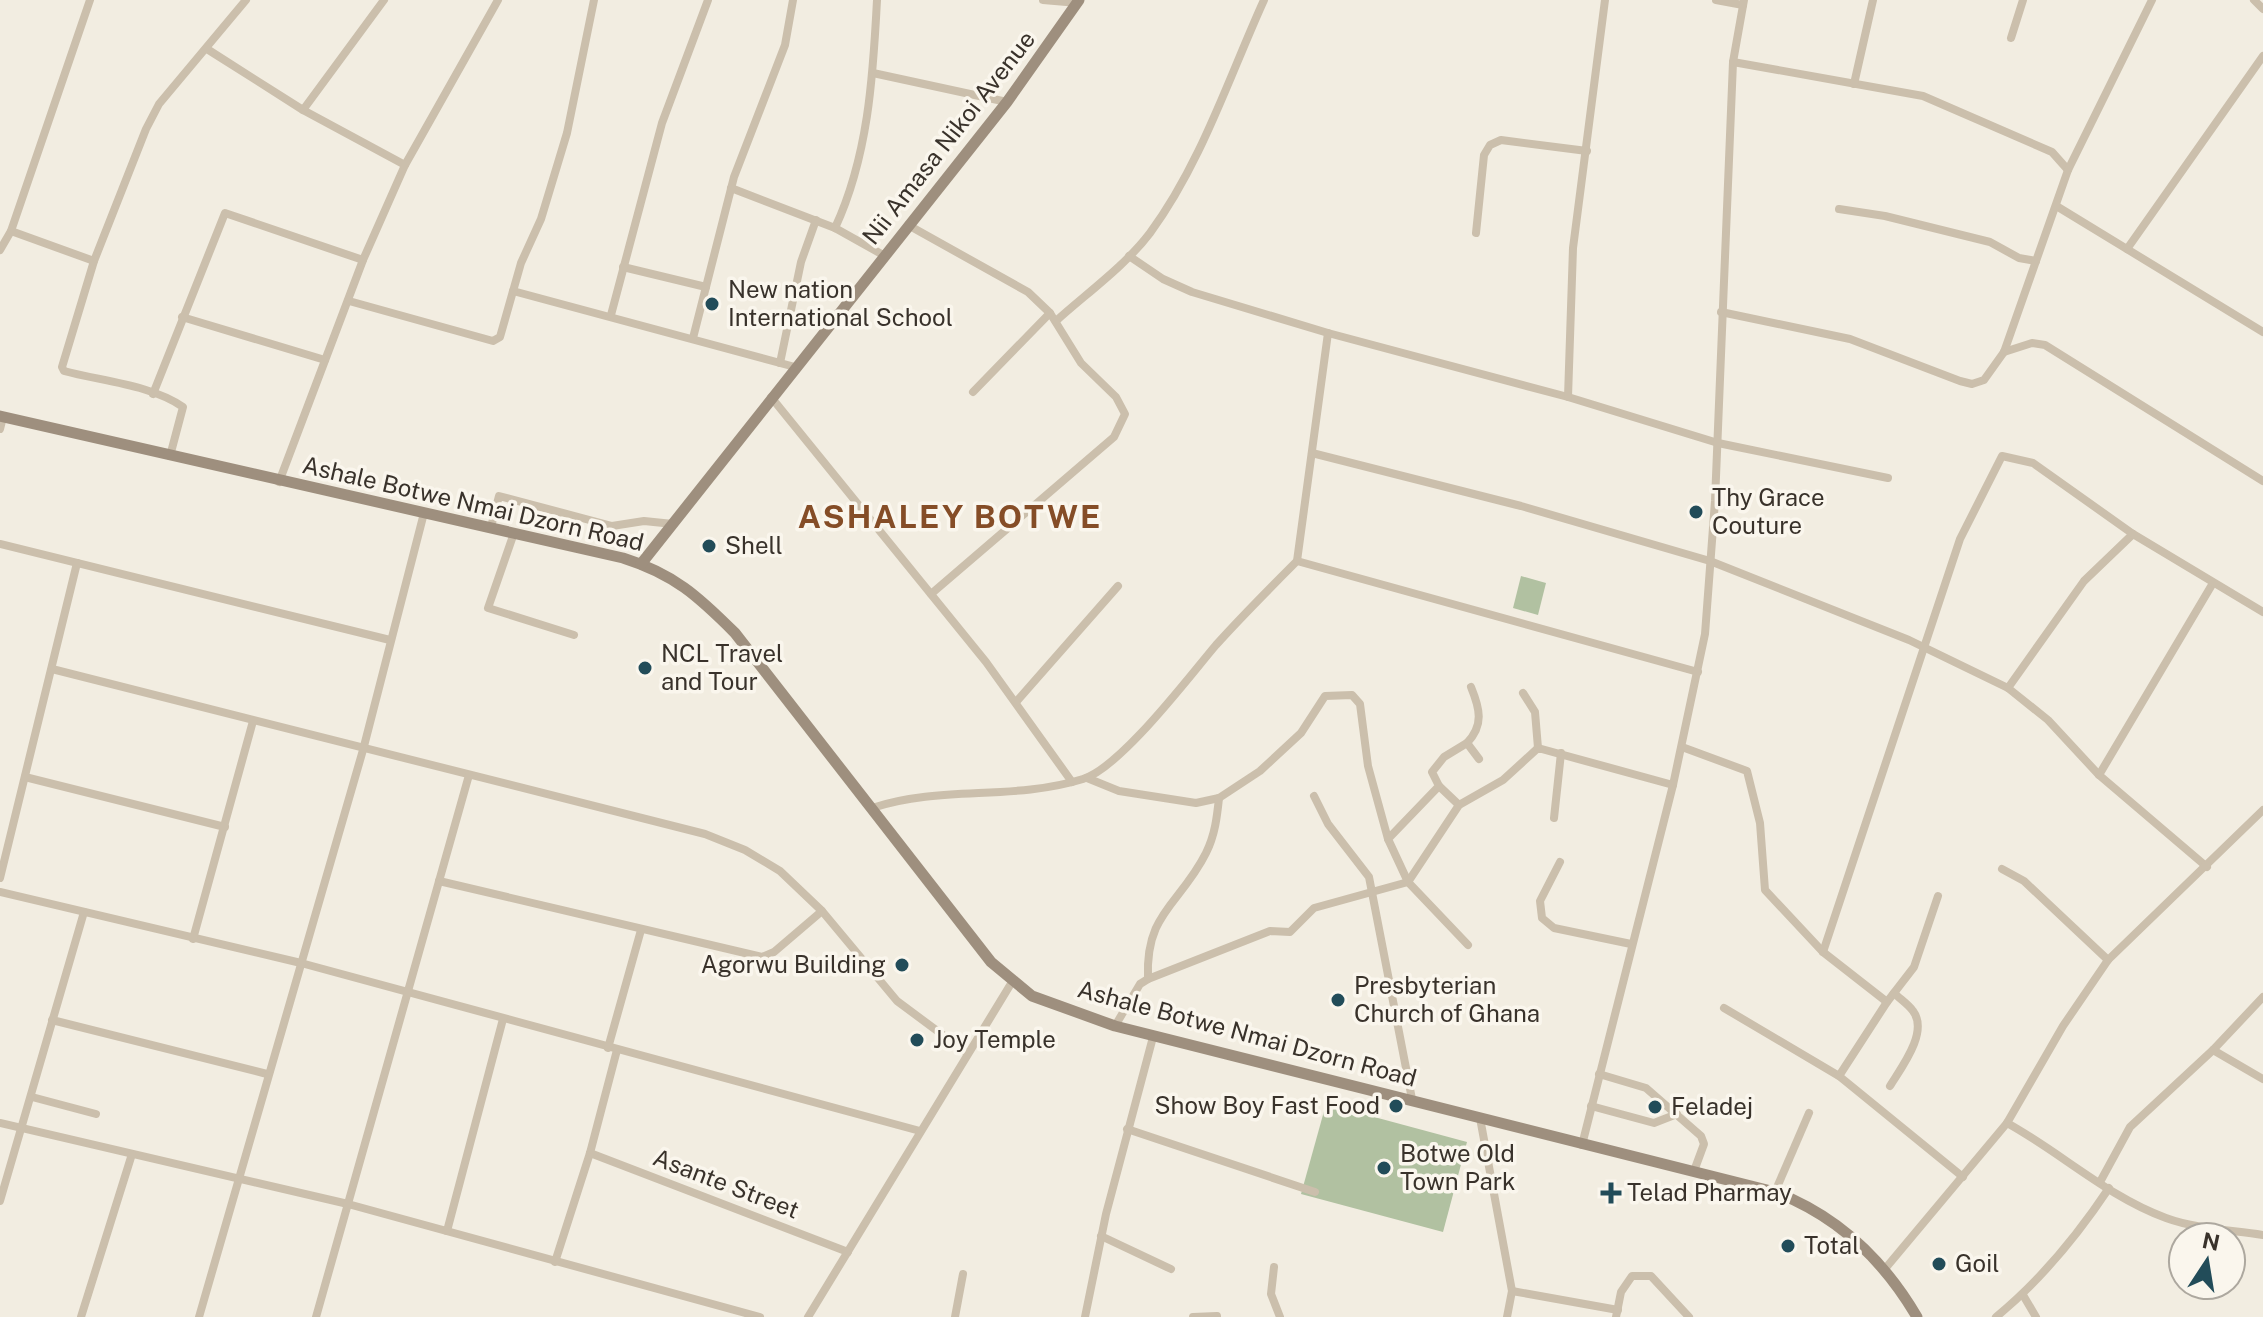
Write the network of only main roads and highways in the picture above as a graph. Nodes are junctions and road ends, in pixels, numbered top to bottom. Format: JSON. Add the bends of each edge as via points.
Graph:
{"nodes":[{"id":1,"x":1079,"y":1,"type":"edge"},
{"id":2,"x":1,"y":421,"type":"edge"},
{"id":3,"x":641,"y":564,"type":"junction"},
{"id":4,"x":1917,"y":1317,"type":"edge"}],
"edges":[{"from":1,"to":3,"type":"main road","name":"Nii Amasa Nikoi Avenue","via":[[1007,102]]},
{"from":2,"to":3,"type":"main road","name":"Ashale Botwe Nmai Dzorn Road"},
{"from":3,"to":4,"type":"main road","name":"Ashale Botwe Nmai Dzorn Road","via":[[686,586],[735,633],[945,904],[1012,982],[1044,1002],[1153,1037],[1775,1192],[1844,1228],[1884,1270]]}]}
